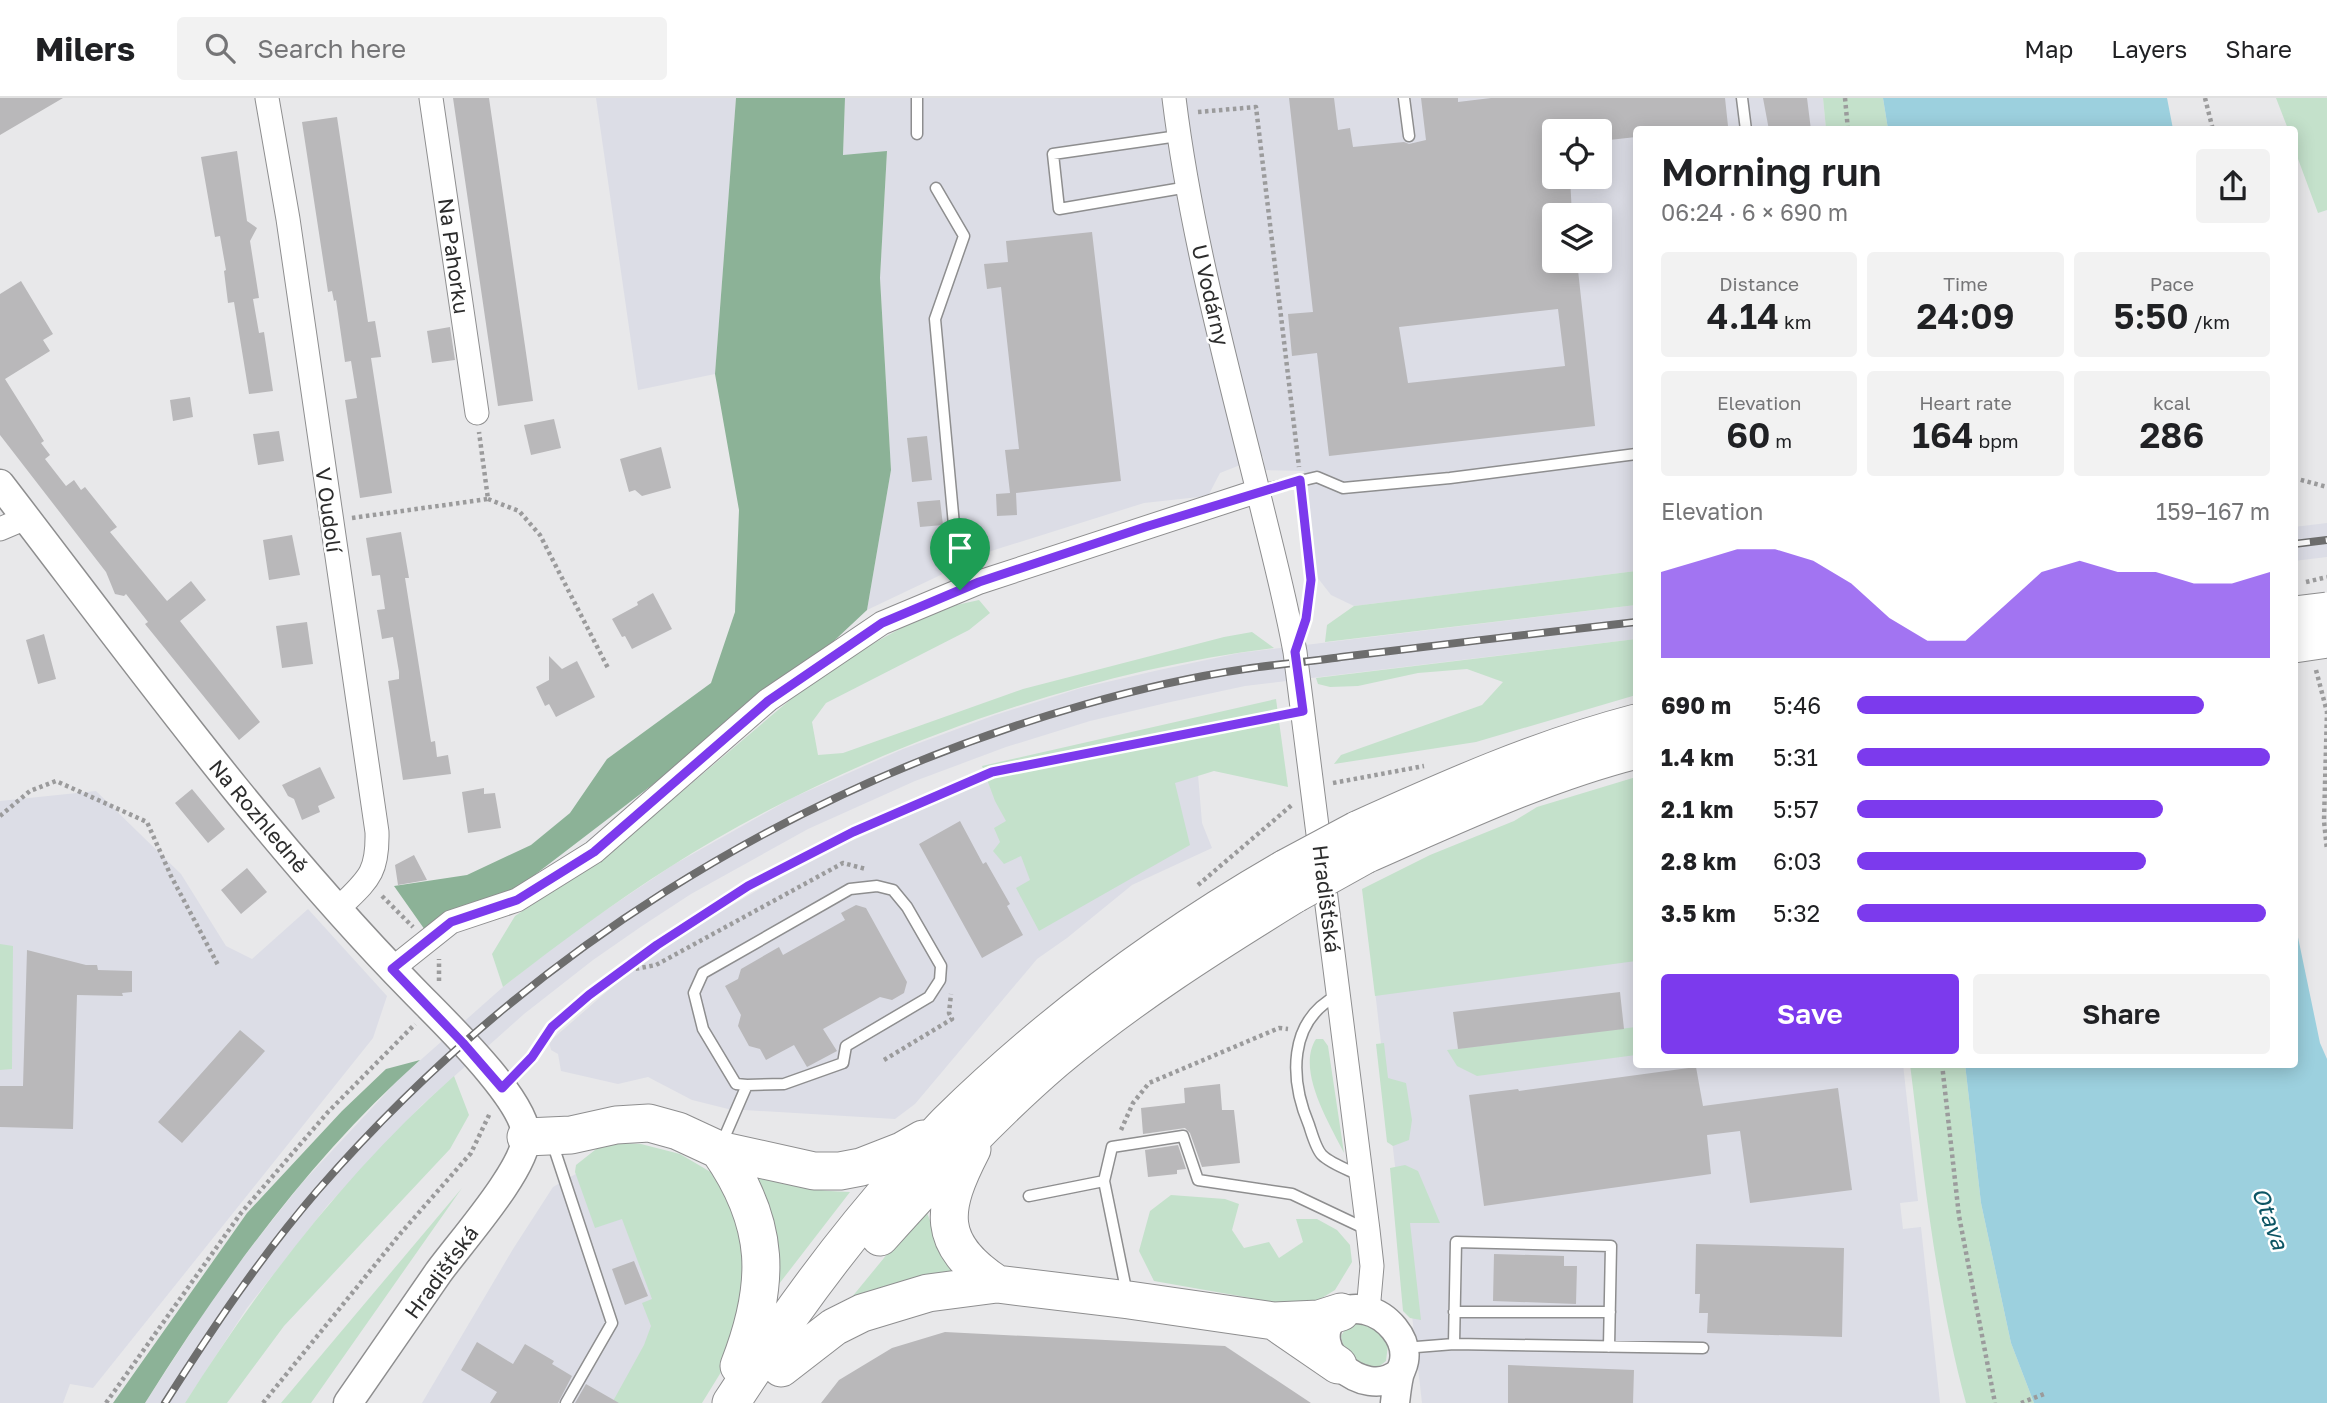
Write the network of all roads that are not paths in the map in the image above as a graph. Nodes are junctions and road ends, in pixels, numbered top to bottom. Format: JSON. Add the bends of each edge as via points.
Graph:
{"nodes":[{"id":1,"x":267,"y":98,"type":"edge"},
{"id":2,"x":431,"y":98,"type":"edge"},
{"id":3,"x":916,"y":98,"type":"edge"},
{"id":4,"x":1404,"y":98,"type":"edge"},
{"id":5,"x":1742,"y":98,"type":"edge"},
{"id":6,"x":1176,"y":116,"type":"edge"},
{"id":7,"x":1746,"y":126,"type":"edge"},
{"id":8,"x":917,"y":134,"type":"dead end"},
{"id":9,"x":1409,"y":136,"type":"dead end"},
{"id":10,"x":1188,"y":187,"type":"junction"},
{"id":11,"x":936,"y":188,"type":"dead end"},
{"id":12,"x":477,"y":413,"type":"road end"},
{"id":13,"x":1633,"y":454,"type":"edge"},
{"id":14,"x":0,"y":484,"type":"edge"},
{"id":15,"x":1258,"y":491,"type":"junction"},
{"id":16,"x":26,"y":518,"type":"junction"},
{"id":17,"x":0,"y":529,"type":"edge"},
{"id":18,"x":2326,"y":589,"type":"edge"},
{"id":19,"x":960,"y":590,"type":"junction"},
{"id":20,"x":2298,"y":612,"type":"edge"},
{"id":21,"x":2327,"y":639,"type":"edge"},
{"id":22,"x":2298,"y":643,"type":"edge"},
{"id":23,"x":1633,"y":724,"type":"edge"},
{"id":24,"x":1633,"y":751,"type":"edge"},
{"id":25,"x":1361,"y":843,"type":"junction"},
{"id":26,"x":1290,"y":881,"type":"junction"},
{"id":27,"x":338,"y":909,"type":"junction"},
{"id":28,"x":392,"y":969,"type":"junction"},
{"id":29,"x":1340,"y":994,"type":"junction"},
{"id":30,"x":747,"y":1086,"type":"junction"},
{"id":31,"x":992,"y":1119,"type":"junction"},
{"id":32,"x":947,"y":1123,"type":"junction"},
{"id":33,"x":538,"y":1137,"type":"junction"},
{"id":34,"x":719,"y":1150,"type":"junction"},
{"id":35,"x":1362,"y":1176,"type":"junction"},
{"id":36,"x":1104,"y":1181,"type":"junction"},
{"id":37,"x":1029,"y":1196,"type":"dead end"},
{"id":38,"x":1368,"y":1230,"type":"junction"},
{"id":39,"x":997,"y":1284,"type":"junction"},
{"id":40,"x":1129,"y":1300,"type":"junction"},
{"id":41,"x":1354,"y":1311,"type":"junction"},
{"id":42,"x":1454,"y":1312,"type":"junction"},
{"id":43,"x":1610,"y":1312,"type":"junction"},
{"id":44,"x":1274,"y":1321,"type":"junction"},
{"id":45,"x":1454,"y":1344,"type":"junction"},
{"id":46,"x":1609,"y":1347,"type":"junction"},
{"id":47,"x":1703,"y":1348,"type":"dead end"},
{"id":48,"x":1401,"y":1360,"type":"junction"},
{"id":49,"x":781,"y":1368,"type":"junction"},
{"id":50,"x":1345,"y":1370,"type":"junction"},
{"id":51,"x":348,"y":1403,"type":"edge"},
{"id":52,"x":566,"y":1403,"type":"edge"},
{"id":53,"x":724,"y":1403,"type":"edge"},
{"id":54,"x":732,"y":1403,"type":"edge"},
{"id":55,"x":759,"y":1403,"type":"edge"},
{"id":56,"x":1371,"y":1403,"type":"edge"},
{"id":57,"x":1395,"y":1403,"type":"edge"}],
"edges":[{"from":1,"to":27,"type":"street","name":"V Oudolí","via":[[377,832],[374,869]]},
{"from":2,"to":12,"type":"street","name":"Na Pahorku"},
{"from":3,"to":8,"type":"lane"},
{"from":4,"to":9,"type":"lane"},
{"from":5,"to":7,"type":"lane"},
{"from":6,"to":10,"type":"street","name":"U Vodárny"},
{"from":6,"to":10,"type":"lane","via":[[1053,154],[1059,209]]},
{"from":10,"to":15,"type":"street","name":"U Vodárny"},
{"from":11,"to":19,"type":"lane","via":[[964,236],[935,319]]},
{"from":13,"to":15,"type":"lane","via":[[1343,488],[1317,477]]},
{"from":14,"to":16,"type":"street","name":"Na Rozhledně"},
{"from":15,"to":19,"type":"street"},
{"from":15,"to":29,"type":"street","name":"Hradišťská","via":[[1283,585]]},
{"from":16,"to":17,"type":"street"},
{"from":16,"to":27,"type":"street","name":"Na Rozhledně","via":[[211,758]]},
{"from":18,"to":20,"type":"highway","bridge":true},
{"from":19,"to":28,"type":"street","via":[[882,623],[768,701],[594,852],[517,900],[451,922]]},
{"from":21,"to":22,"type":"highway","bridge":true},
{"from":23,"to":25,"type":"highway","via":[[1582,737],[1469,779]]},
{"from":24,"to":25,"type":"highway"},
{"from":25,"to":26,"type":"highway","bridge":true},
{"from":26,"to":31,"type":"highway","via":[[1217,942],[1149,987],[1053,1062]]},
{"from":26,"to":32,"type":"highway","via":[[1219,907],[1163,944],[1038,1041]]},
{"from":27,"to":28,"type":"street","name":"Na Rozhledně"},
{"from":28,"to":33,"type":"street","name":"Na Rozhledně","via":[[502,1088]]},
{"from":29,"to":35,"type":"street","name":"Hradišťská"},
{"from":29,"to":35,"type":"lane","via":[[1319,1007],[1302,1031],[1297,1086],[1321,1155]]},
{"from":30,"to":30,"type":"lane","via":[[784,1084],[843,1063],[846,1046],[929,997],[940,980],[941,966],[892,890],[877,886],[849,890],[703,972],[694,993],[703,1029],[736,1084]]},
{"from":30,"to":34,"type":"lane"},
{"from":31,"to":39,"type":"highway","via":[[960,1173],[948,1220],[959,1252]]},
{"from":31,"to":49,"type":"highway","via":[[865,1254]]},
{"from":32,"to":34,"type":"highway","via":[[902,1151],[840,1171],[814,1171]]},
{"from":32,"to":54,"type":"highway","via":[[847,1238]]},
{"from":33,"to":34,"type":"highway","via":[[649,1123]]},
{"from":33,"to":51,"type":"street","name":"Hradišťská"},
{"from":33,"to":52,"type":"lane","via":[[611,1323]]},
{"from":34,"to":53,"type":"highway","via":[[746,1198],[762,1256],[755,1320]]},
{"from":35,"to":38,"type":"street","name":"Hradišťská"},
{"from":36,"to":37,"type":"lane"},
{"from":36,"to":38,"type":"lane","via":[[1112,1147],[1183,1136],[1198,1180],[1292,1194]]},
{"from":36,"to":40,"type":"lane"},
{"from":38,"to":41,"type":"street","name":"Hradišťská","via":[[1372,1266]]},
{"from":39,"to":40,"type":"highway"},
{"from":39,"to":49,"type":"highway","via":[[928,1293],[862,1313],[834,1327]]},
{"from":40,"to":44,"type":"highway"},
{"from":41,"to":44,"type":"highway","via":[[1319,1319]]},
{"from":41,"to":48,"type":"street","via":[[1380,1316],[1391,1325],[1399,1336]]},
{"from":41,"to":50,"type":"street","name":"Hradišťská","via":[[1329,1323],[1326,1336],[1329,1350]]},
{"from":42,"to":43,"type":"lane"},
{"from":42,"to":43,"type":"lane","via":[[1456,1242],[1611,1246]]},
{"from":42,"to":45,"type":"lane"},
{"from":43,"to":46,"type":"lane"},
{"from":44,"to":50,"type":"highway"},
{"from":45,"to":46,"type":"lane"},
{"from":45,"to":48,"type":"lane"},
{"from":46,"to":47,"type":"lane"},
{"from":48,"to":50,"type":"street","via":[[1390,1380],[1380,1383]]},
{"from":48,"to":57,"type":"street"},
{"from":49,"to":55,"type":"highway"},
{"from":50,"to":56,"type":"street","name":"Hradišťská"}]}
